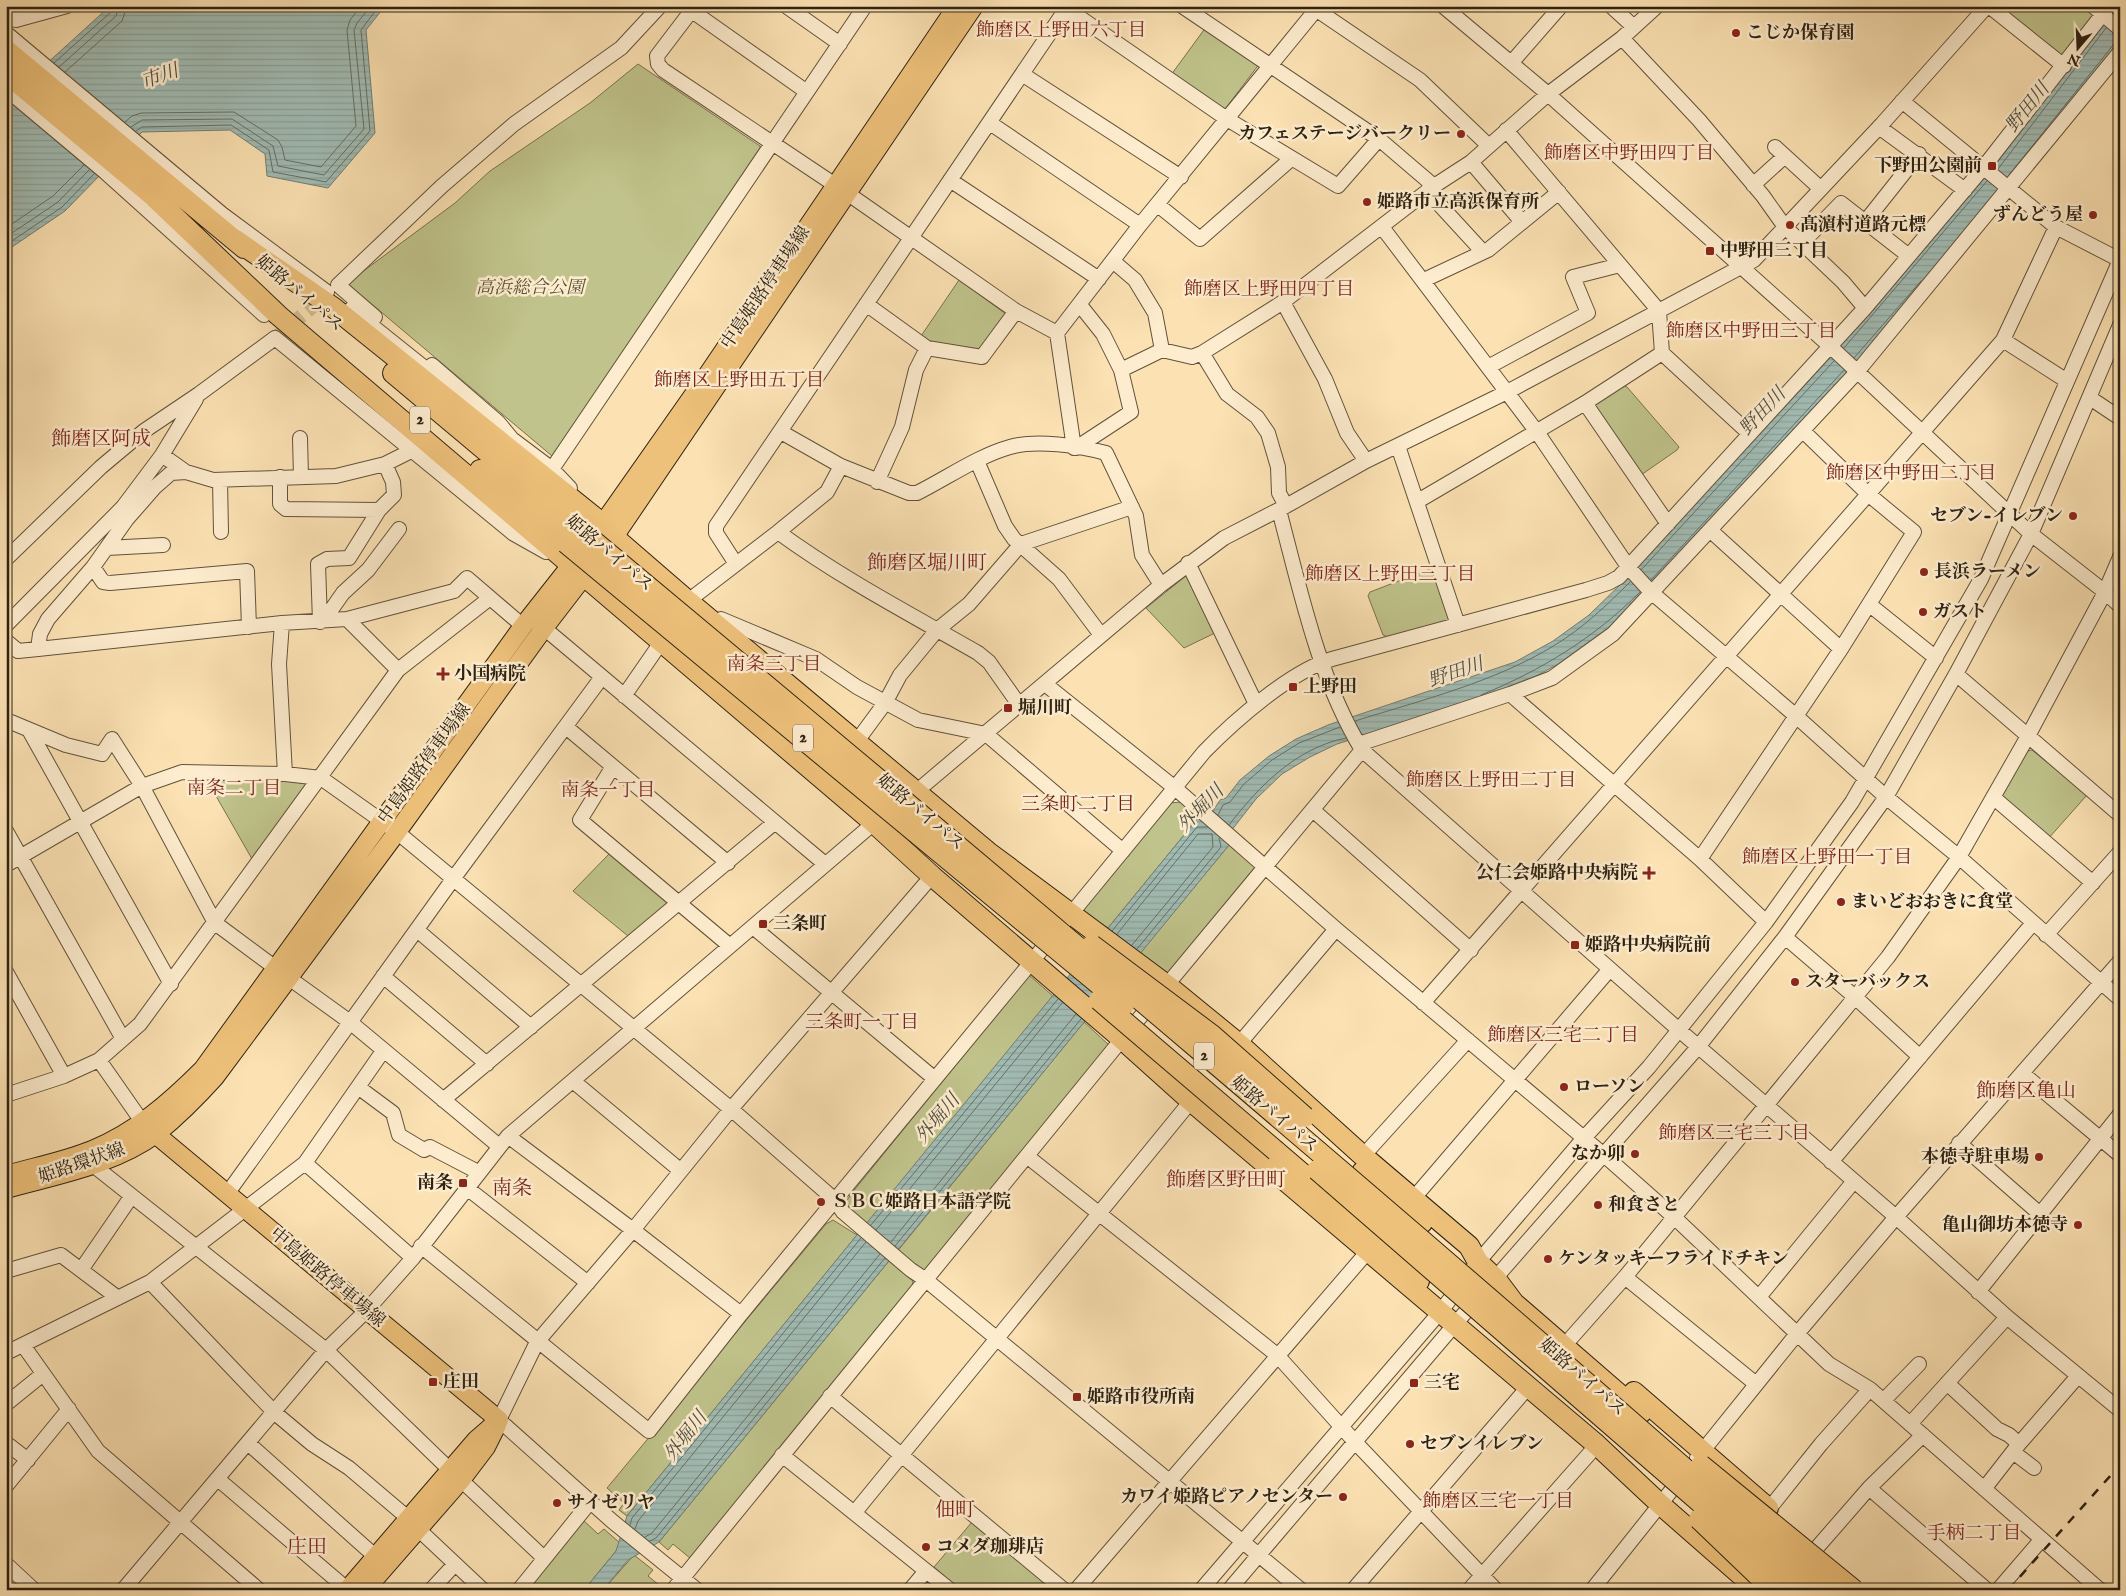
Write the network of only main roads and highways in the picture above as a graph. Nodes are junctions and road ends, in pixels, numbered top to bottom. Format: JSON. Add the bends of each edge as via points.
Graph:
{"nodes":[{"id":1,"x":957,"y":6,"type":"edge"},
{"id":2,"x":974,"y":6,"type":"edge"},
{"id":3,"x":8,"y":30,"type":"edge"},
{"id":4,"x":16,"y":71,"type":"edge"},
{"id":5,"x":840,"y":189,"type":"junction"},
{"id":6,"x":281,"y":292,"type":"junction"},
{"id":7,"x":373,"y":326,"type":"road end"},
{"id":8,"x":413,"y":372,"type":"junction"},
{"id":9,"x":609,"y":530,"type":"junction"},
{"id":10,"x":573,"y":536,"type":"junction"},
{"id":11,"x":578,"y":571,"type":"junction"},
{"id":12,"x":391,"y":826,"type":"junction"},
{"id":13,"x":1002,"y":882,"type":"junction"},
{"id":14,"x":1039,"y":934,"type":"junction"},
{"id":15,"x":149,"y":1128,"type":"junction"},
{"id":16,"x":6,"y":1175,"type":"edge"},
{"id":17,"x":6,"y":1189,"type":"edge"},
{"id":18,"x":1478,"y":1262,"type":"junction"},
{"id":19,"x":1496,"y":1279,"type":"junction"},
{"id":20,"x":1448,"y":1317,"type":"junction"},
{"id":21,"x":1606,"y":1444,"type":"junction"},
{"id":22,"x":1760,"y":1508,"type":"junction"},
{"id":23,"x":413,"y":1524,"type":"junction"},
{"id":24,"x":1719,"y":1537,"type":"junction"},
{"id":25,"x":1752,"y":1588,"type":"edge"},
{"id":26,"x":347,"y":1590,"type":"edge"},
{"id":27,"x":365,"y":1590,"type":"edge"},
{"id":28,"x":1773,"y":1590,"type":"edge"},
{"id":29,"x":1785,"y":1590,"type":"edge"},
{"id":30,"x":1801,"y":1590,"type":"edge"},
{"id":31,"x":1823,"y":1590,"type":"edge"},
{"id":32,"x":1840,"y":1590,"type":"edge"},
{"id":33,"x":1854,"y":1590,"type":"edge"},
{"id":34,"x":1861,"y":1590,"type":"edge"}],
"edges":[{"from":1,"to":5,"type":"main road","name":"中島姫路停車場線"},
{"from":2,"to":5,"type":"main road","name":"中島姫路停車場線"},
{"from":3,"to":4,"type":"highway"},
{"from":4,"to":6,"type":"highway","via":[[155,198]]},
{"from":4,"to":6,"type":"highway","via":[[234,239]]},
{"from":5,"to":9,"type":"main road","name":"中島姫路停車場線","via":[[704,380]]},
{"from":6,"to":8,"type":"highway","via":[[334,308]]},
{"from":6,"to":10,"type":"highway","name":"姫路バイパス","number":"2"},
{"from":6,"to":11,"type":"highway","via":[[399,419]]},
{"from":7,"to":8,"type":"highway"},
{"from":8,"to":9,"type":"highway"},
{"from":9,"to":11,"type":"main road","name":"中島姫路停車場線"},
{"from":9,"to":18,"type":"highway","via":[[688,602],[988,852],[1163,982],[1239,1044],[1469,1246]]},
{"from":10,"to":13,"type":"highway","name":"姫路バイパス","number":"2","bridge":true},
{"from":10,"to":14,"type":"highway","name":"姫路バイパス","number":"2","bridge":true},
{"from":11,"to":12,"type":"main road","name":"中島姫路停車場線","via":[[544,628]]},
{"from":11,"to":12,"type":"main road","name":"中島姫路停車場線","via":[[524,626]]},
{"from":11,"to":20,"type":"highway","via":[[874,823],[1191,1101]]},
{"from":12,"to":15,"type":"main road","name":"中島姫路停車場線","via":[[283,973]]},
{"from":13,"to":18,"type":"highway","bridge":true,"via":[[1119,964],[1212,1035],[1392,1200],[1464,1255]]},
{"from":13,"to":31,"type":"highway","name":"姫路バイパス","number":"2","bridge":true,"via":[[1545,1346]]},
{"from":14,"to":20,"type":"highway","bridge":true,"via":[[1053,958],[1114,1014],[1399,1256]]},
{"from":14,"to":30,"type":"highway","name":"姫路バイパス","number":"2","bridge":true,"via":[[1324,1175]]},
{"from":15,"to":16,"type":"main road","name":"姫路環状線","via":[[91,1151]]},
{"from":15,"to":17,"type":"main road","name":"姫路環状線","via":[[125,1150],[93,1165]]},
{"from":15,"to":23,"type":"main road","name":"中島姫路停車場線","via":[[499,1420],[486,1447],[455,1475]]},
{"from":18,"to":19,"type":"highway"},
{"from":19,"to":22,"type":"highway","via":[[1520,1294],[1702,1451]]},
{"from":19,"to":22,"type":"highway","bridge":true,"via":[[1514,1302],[1641,1413]]},
{"from":20,"to":21,"type":"highway","via":[[1528,1386]]},
{"from":20,"to":21,"type":"highway","via":[[1488,1336]]},
{"from":21,"to":24,"type":"highway","bridge":true},
{"from":21,"to":25,"type":"highway","via":[[1661,1505]]},
{"from":22,"to":32,"type":"highway","bridge":true,"via":[[1785,1542]]},
{"from":22,"to":33,"type":"highway","bridge":true},
{"from":22,"to":34,"type":"highway","via":[[1796,1533]]},
{"from":23,"to":26,"type":"main road","via":[[376,1557]]},
{"from":23,"to":27,"type":"main road"},
{"from":24,"to":28,"type":"highway","bridge":true},
{"from":24,"to":29,"type":"highway","bridge":true}]}
